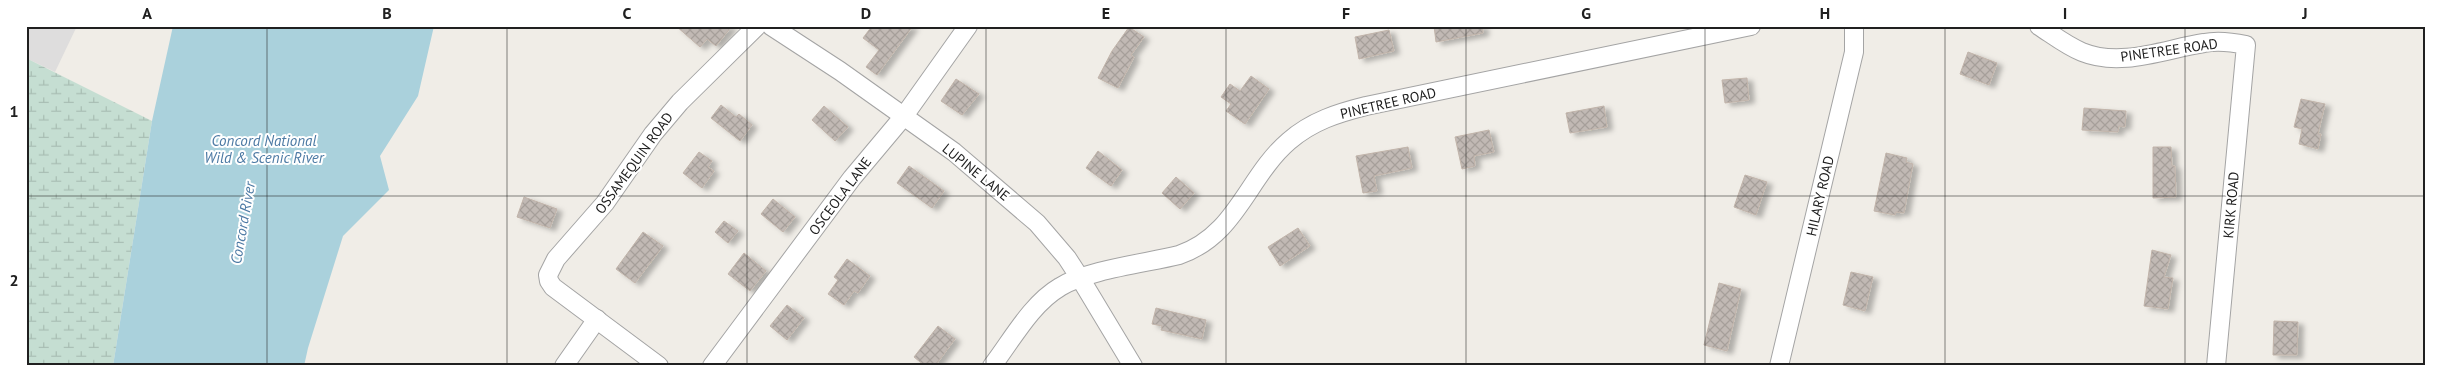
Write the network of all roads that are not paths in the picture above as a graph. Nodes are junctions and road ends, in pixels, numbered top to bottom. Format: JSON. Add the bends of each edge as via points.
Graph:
{"nodes":[{"id":1,"x":758,"y":26,"type":"edge"},
{"id":2,"x":771,"y":26,"type":"edge"},
{"id":3,"x":968,"y":26,"type":"edge"},
{"id":4,"x":1751,"y":26,"type":"edge"},
{"id":5,"x":1854,"y":26,"type":"edge"},
{"id":6,"x":2039,"y":26,"type":"edge"},
{"id":7,"x":2246,"y":44,"type":"joint"},
{"id":8,"x":904,"y":116,"type":"junction"},
{"id":9,"x":1080,"y":278,"type":"junction"},
{"id":10,"x":597,"y":319,"type":"junction"},
{"id":11,"x":564,"y":366,"type":"edge"},
{"id":12,"x":659,"y":366,"type":"edge"},
{"id":13,"x":712,"y":366,"type":"edge"},
{"id":14,"x":992,"y":366,"type":"edge"},
{"id":15,"x":1133,"y":366,"type":"edge"},
{"id":16,"x":1779,"y":366,"type":"edge"},
{"id":17,"x":2216,"y":366,"type":"edge"}],
"edges":[{"from":1,"to":10,"type":"street","name":"OSSAMEQUIN ROAD","via":[[665,118],[605,203],[556,259],[548,281]]},
{"from":2,"to":8,"type":"street","name":"LUPINE LANE"},
{"from":3,"to":8,"type":"street","name":"OSCEOLA LANE"},
{"from":4,"to":9,"type":"street","name":"PINETREE ROAD","via":[[1366,106],[1315,123],[1288,141],[1210,240],[1179,255]]},
{"from":5,"to":16,"type":"street","name":"HILARY ROAD","via":[[1854,52]]},
{"from":6,"to":7,"type":"street","name":"PINETREE ROAD","via":[[2083,53],[2100,57],[2134,57],[2205,42]]},
{"from":7,"to":17,"type":"street","name":"KIRK ROAD"},
{"from":8,"to":9,"type":"street","name":"LUPINE LANE","via":[[976,170],[1030,217]]},
{"from":8,"to":13,"type":"street","name":"OSCEOLA LANE","via":[[852,178]]},
{"from":9,"to":14,"type":"street","name":"PINETREE ROAD","via":[[1058,288],[1038,306]]},
{"from":9,"to":15,"type":"street","name":"LUPINE LANE"},
{"from":10,"to":11,"type":"street"},
{"from":10,"to":12,"type":"street"}]}
